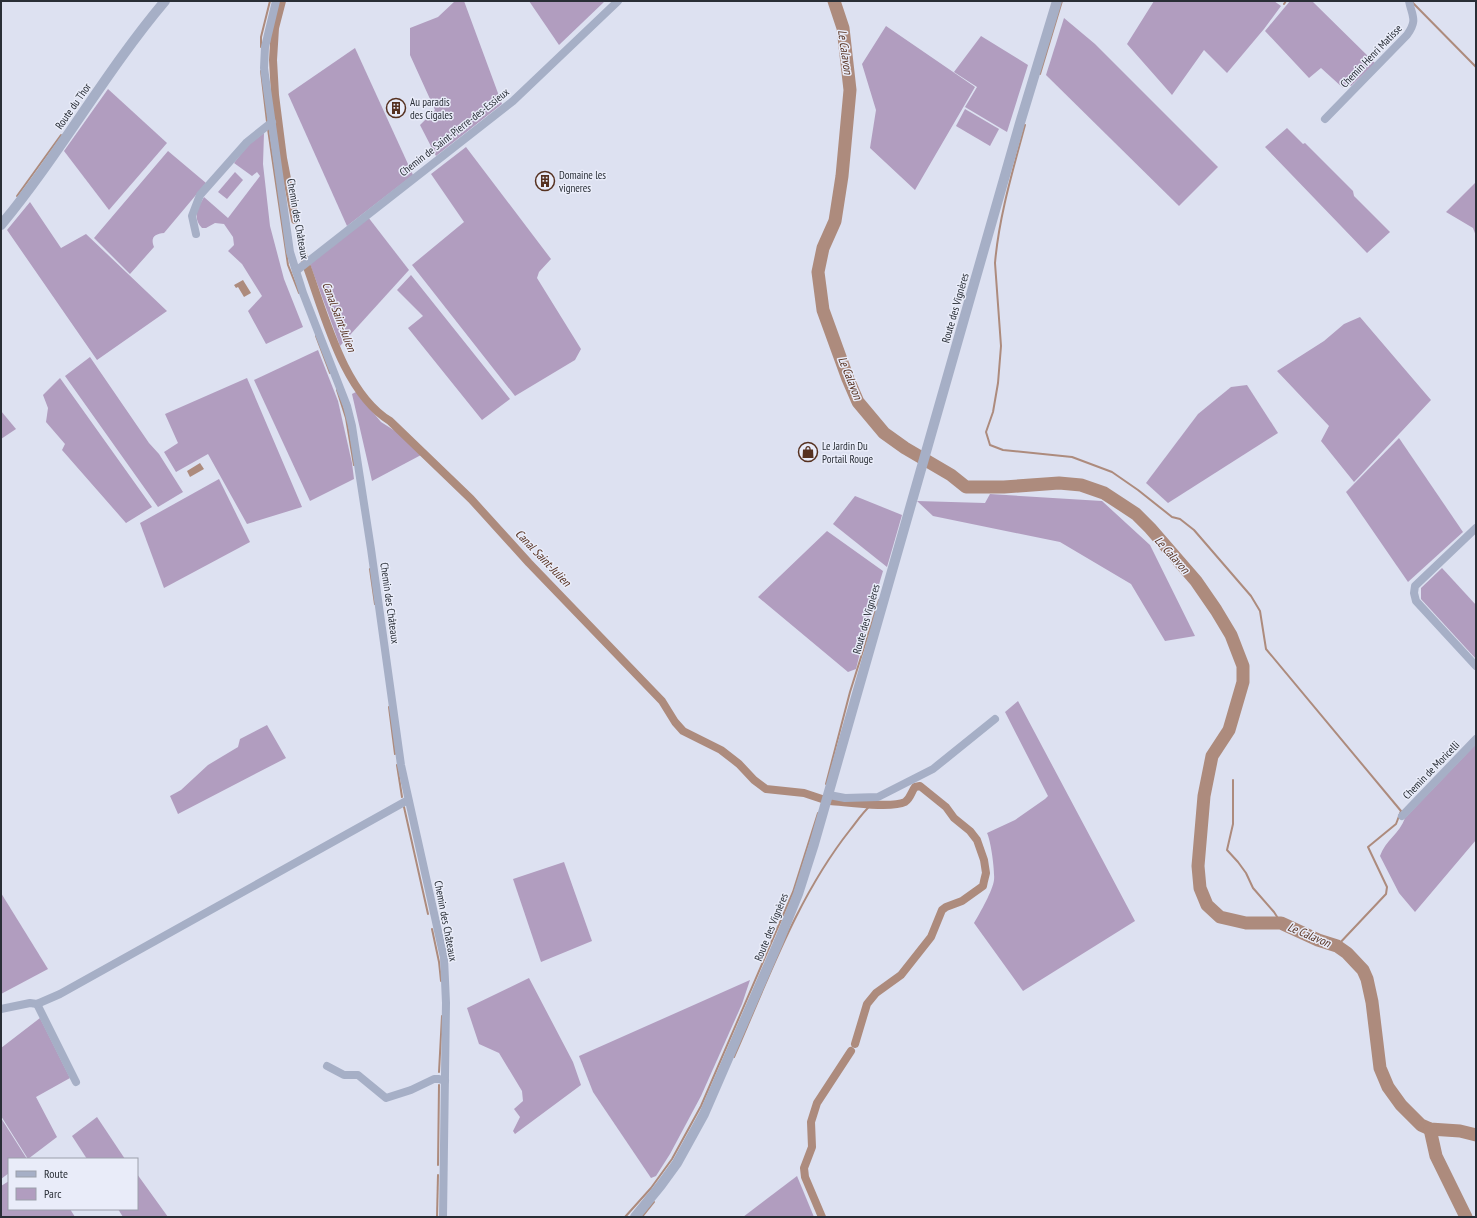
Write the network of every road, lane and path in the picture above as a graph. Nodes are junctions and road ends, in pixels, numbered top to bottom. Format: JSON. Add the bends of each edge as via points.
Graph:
{"nodes":[{"id":1,"x":165,"y":1,"type":"edge"},
{"id":2,"x":276,"y":1,"type":"edge"},
{"id":3,"x":618,"y":1,"type":"edge"},
{"id":4,"x":1057,"y":1,"type":"edge"},
{"id":5,"x":1410,"y":1,"type":"edge"},
{"id":6,"x":1325,"y":119,"type":"dead end"},
{"id":7,"x":272,"y":122,"type":"junction"},
{"id":8,"x":1,"y":226,"type":"edge"},
{"id":9,"x":196,"y":234,"type":"dead end"},
{"id":10,"x":296,"y":271,"type":"junction"},
{"id":11,"x":1476,"y":528,"type":"edge"},
{"id":12,"x":1476,"y":666,"type":"edge"},
{"id":13,"x":995,"y":719,"type":"dead end"},
{"id":14,"x":1476,"y":739,"type":"edge"},
{"id":15,"x":827,"y":799,"type":"junction"},
{"id":16,"x":408,"y":800,"type":"junction"},
{"id":17,"x":1402,"y":816,"type":"dead end"},
{"id":18,"x":37,"y":1004,"type":"junction"},
{"id":19,"x":1,"y":1009,"type":"edge"},
{"id":20,"x":327,"y":1066,"type":"dead end"},
{"id":21,"x":445,"y":1081,"type":"junction"},
{"id":22,"x":76,"y":1082,"type":"dead end"},
{"id":23,"x":443,"y":1217,"type":"edge"},
{"id":24,"x":635,"y":1217,"type":"edge"}],
"edges":[{"from":1,"to":8,"type":"street","name":"Route du Thor","via":[[136,37]]},
{"from":2,"to":7,"type":"street","name":"Chemin des Châteaux","via":[[265,47],[264,68]]},
{"from":3,"to":10,"type":"street","name":"Chemin de Saint-Pierre-des-Essieux","via":[[513,101]]},
{"from":4,"to":15,"type":"street","name":"Route des Vignères"},
{"from":5,"to":6,"type":"street","name":"Chemin Henri Matisse","via":[[1414,21],[1410,32]]},
{"from":7,"to":9,"type":"street","via":[[247,142],[200,195],[192,216]]},
{"from":7,"to":10,"type":"street","name":"Chemin des Châteaux","via":[[289,244]]},
{"from":10,"to":16,"type":"street","name":"Chemin des Châteaux","via":[[347,406]]},
{"from":11,"to":12,"type":"street","via":[[1415,586],[1414,592],[1416,601]]},
{"from":13,"to":15,"type":"street","via":[[933,769],[878,797]]},
{"from":14,"to":17,"type":"street","name":"Chemin de Moricelli"},
{"from":15,"to":24,"type":"street","name":"Route des Vignères","via":[[798,894],[704,1114],[677,1163]]},
{"from":16,"to":18,"type":"street","via":[[60,994]]},
{"from":16,"to":21,"type":"street","name":"Chemin des Châteaux","via":[[444,958]]},
{"from":18,"to":19,"type":"street","via":[[30,1002]]},
{"from":18,"to":22,"type":"street"},
{"from":20,"to":21,"type":"street","via":[[344,1075],[358,1075],[386,1098],[434,1080]]},
{"from":21,"to":23,"type":"street","name":"Chemin des Châteaux"}]}
